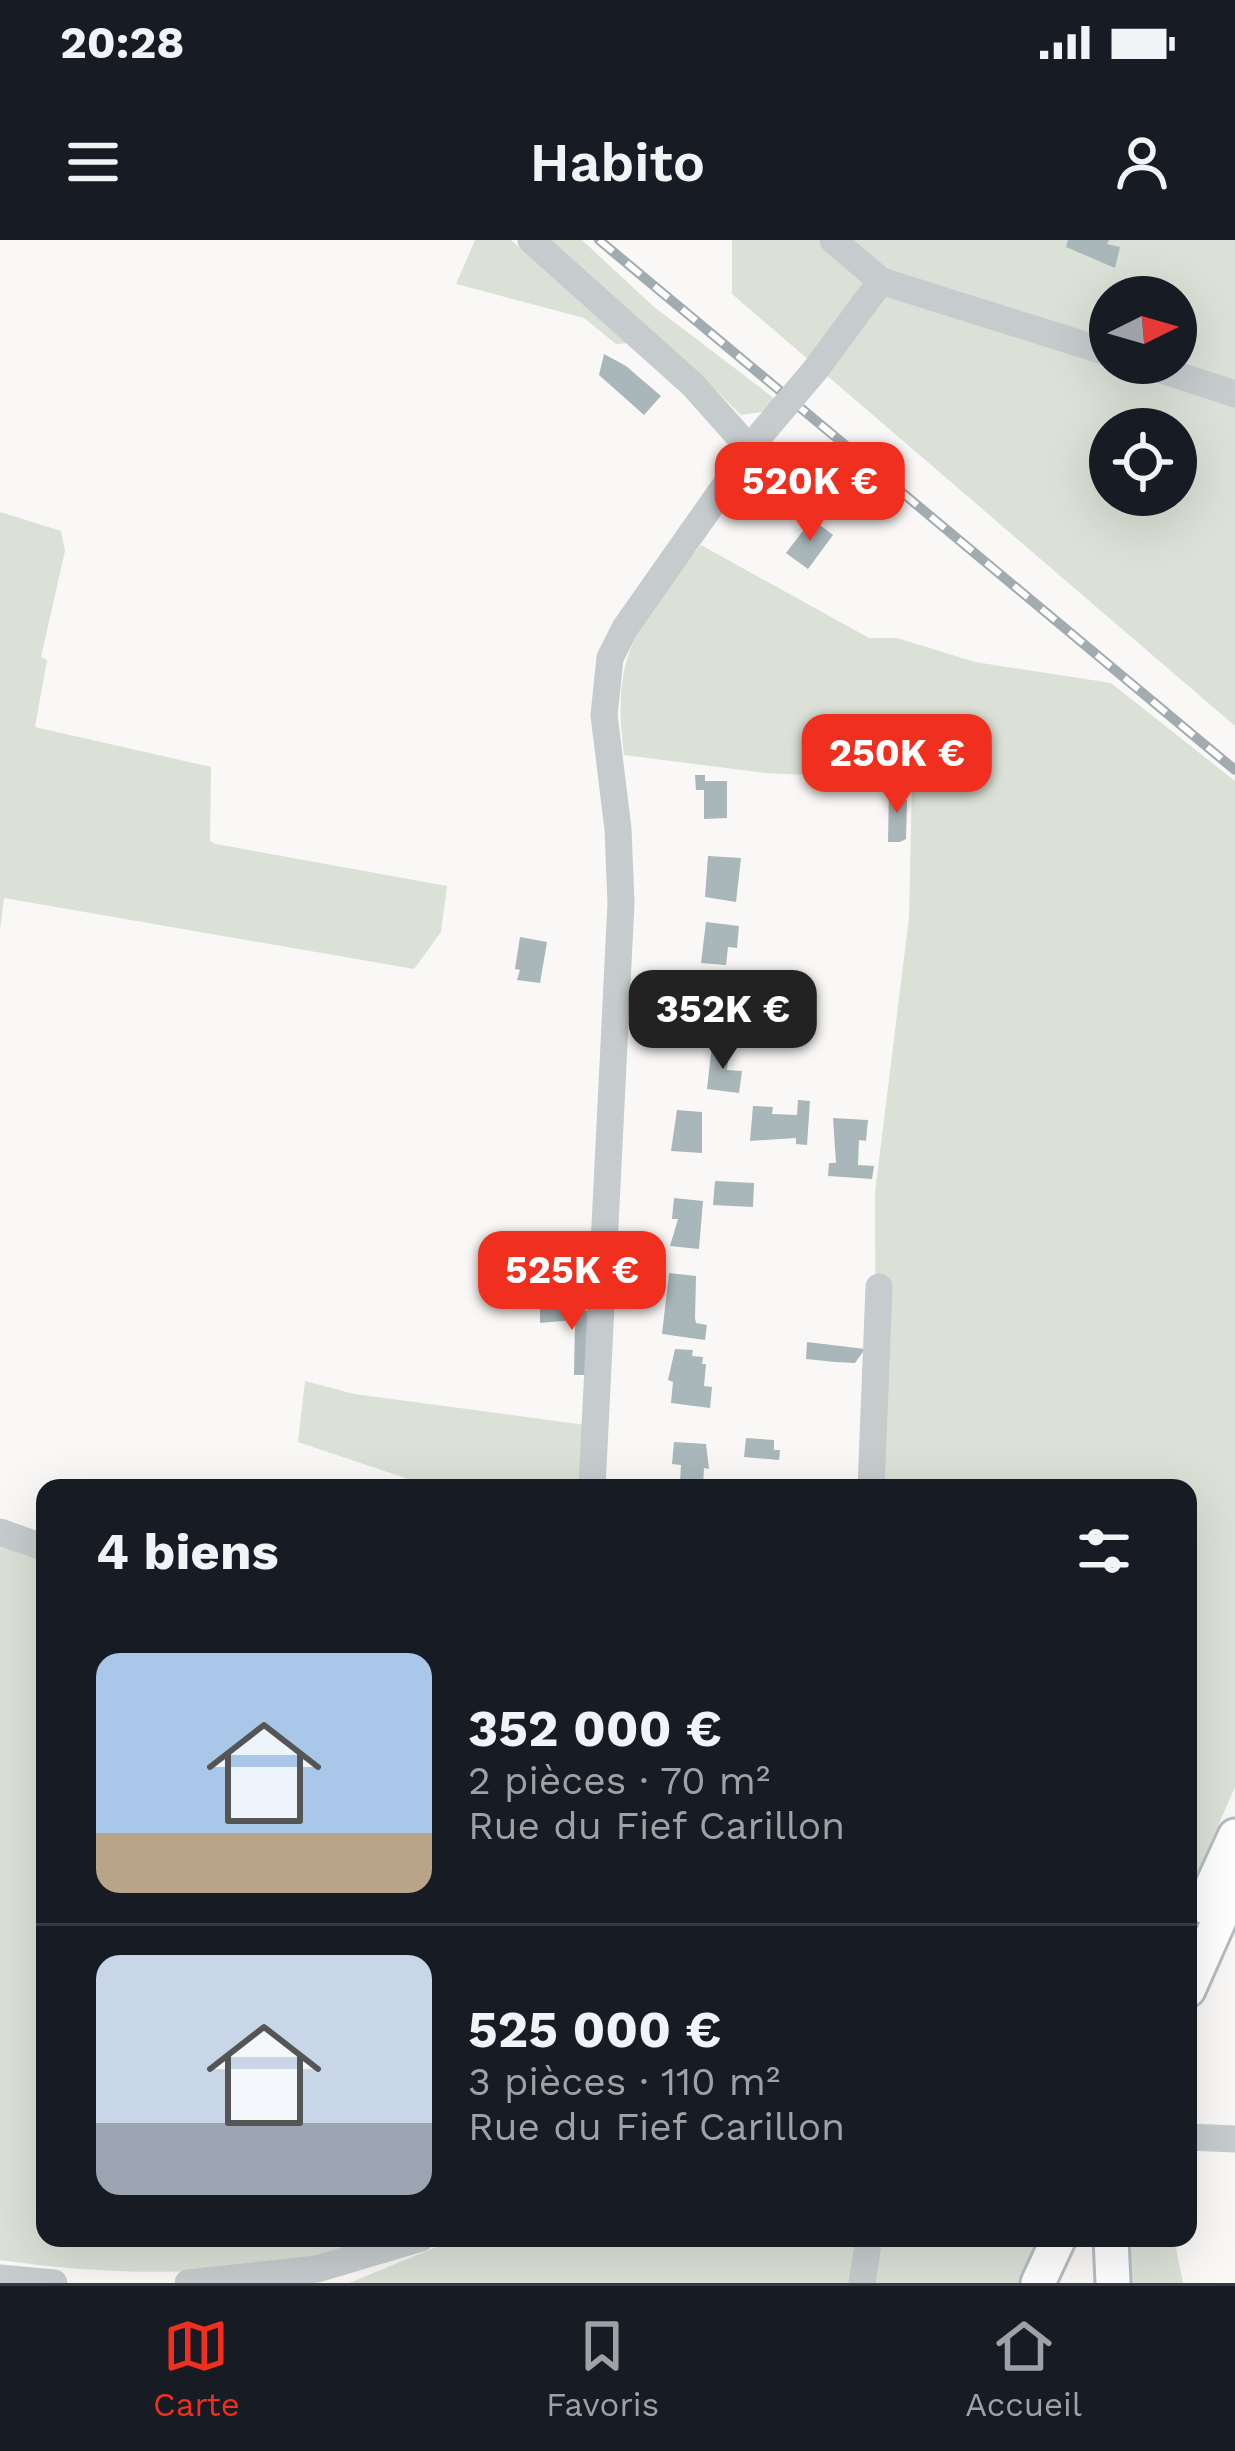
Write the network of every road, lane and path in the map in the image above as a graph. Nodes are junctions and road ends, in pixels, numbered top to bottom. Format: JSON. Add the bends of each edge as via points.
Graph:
{"nodes":[{"id":1,"x":531,"y":240,"type":"edge"},
{"id":2,"x":833,"y":240,"type":"edge"},
{"id":3,"x":880,"y":281,"type":"junction"},
{"id":4,"x":1089,"y":346,"type":"edge"},
{"id":5,"x":1197,"y":382,"type":"edge"},
{"id":6,"x":1235,"y":394,"type":"edge"},
{"id":7,"x":756,"y":441,"type":"junction"},
{"id":8,"x":879,"y":1287,"type":"dead end"},
{"id":9,"x":592,"y":1479,"type":"edge"},
{"id":10,"x":871,"y":1479,"type":"edge"},
{"id":11,"x":0,"y":1532,"type":"edge"},
{"id":12,"x":36,"y":1545,"type":"edge"},
{"id":13,"x":1235,"y":1836,"type":"edge"},
{"id":14,"x":1235,"y":1867,"type":"edge"},
{"id":15,"x":1235,"y":1884,"type":"edge"},
{"id":16,"x":1197,"y":1920,"type":"edge"},
{"id":17,"x":1197,"y":1949,"type":"edge"},
{"id":18,"x":1197,"y":1970,"type":"edge"},
{"id":19,"x":1197,"y":2137,"type":"edge"},
{"id":20,"x":1235,"y":2139,"type":"edge"},
{"id":21,"x":391,"y":2247,"type":"edge"},
{"id":22,"x":868,"y":2247,"type":"edge"},
{"id":23,"x":1056,"y":2247,"type":"edge"},
{"id":24,"x":1069,"y":2247,"type":"edge"},
{"id":25,"x":1111,"y":2247,"type":"edge"},
{"id":26,"x":0,"y":2278,"type":"edge"},
{"id":27,"x":54,"y":2283,"type":"edge"},
{"id":28,"x":188,"y":2283,"type":"edge"},
{"id":29,"x":862,"y":2283,"type":"edge"},
{"id":30,"x":1040,"y":2283,"type":"edge"},
{"id":31,"x":1055,"y":2283,"type":"edge"},
{"id":32,"x":1113,"y":2283,"type":"edge"}],
"edges":[{"from":1,"to":7,"type":"street"},
{"from":2,"to":3,"type":"street"},
{"from":3,"to":4,"type":"street"},
{"from":3,"to":7,"type":"street","bridge":true},
{"from":5,"to":6,"type":"street"},
{"from":7,"to":9,"type":"street","via":[[626,628],[605,675],[621,903]]},
{"from":8,"to":10,"type":"street"},
{"from":11,"to":12,"type":"street"},
{"from":13,"to":16,"type":"main road"},
{"from":14,"to":17,"type":"main road"},
{"from":15,"to":18,"type":"main road"},
{"from":19,"to":20,"type":"street"},
{"from":21,"to":28,"type":"street","via":[[317,2269]]},
{"from":22,"to":29,"type":"street"},
{"from":23,"to":30,"type":"main road"},
{"from":24,"to":31,"type":"main road"},
{"from":25,"to":32,"type":"main road"},
{"from":26,"to":27,"type":"street"}]}
